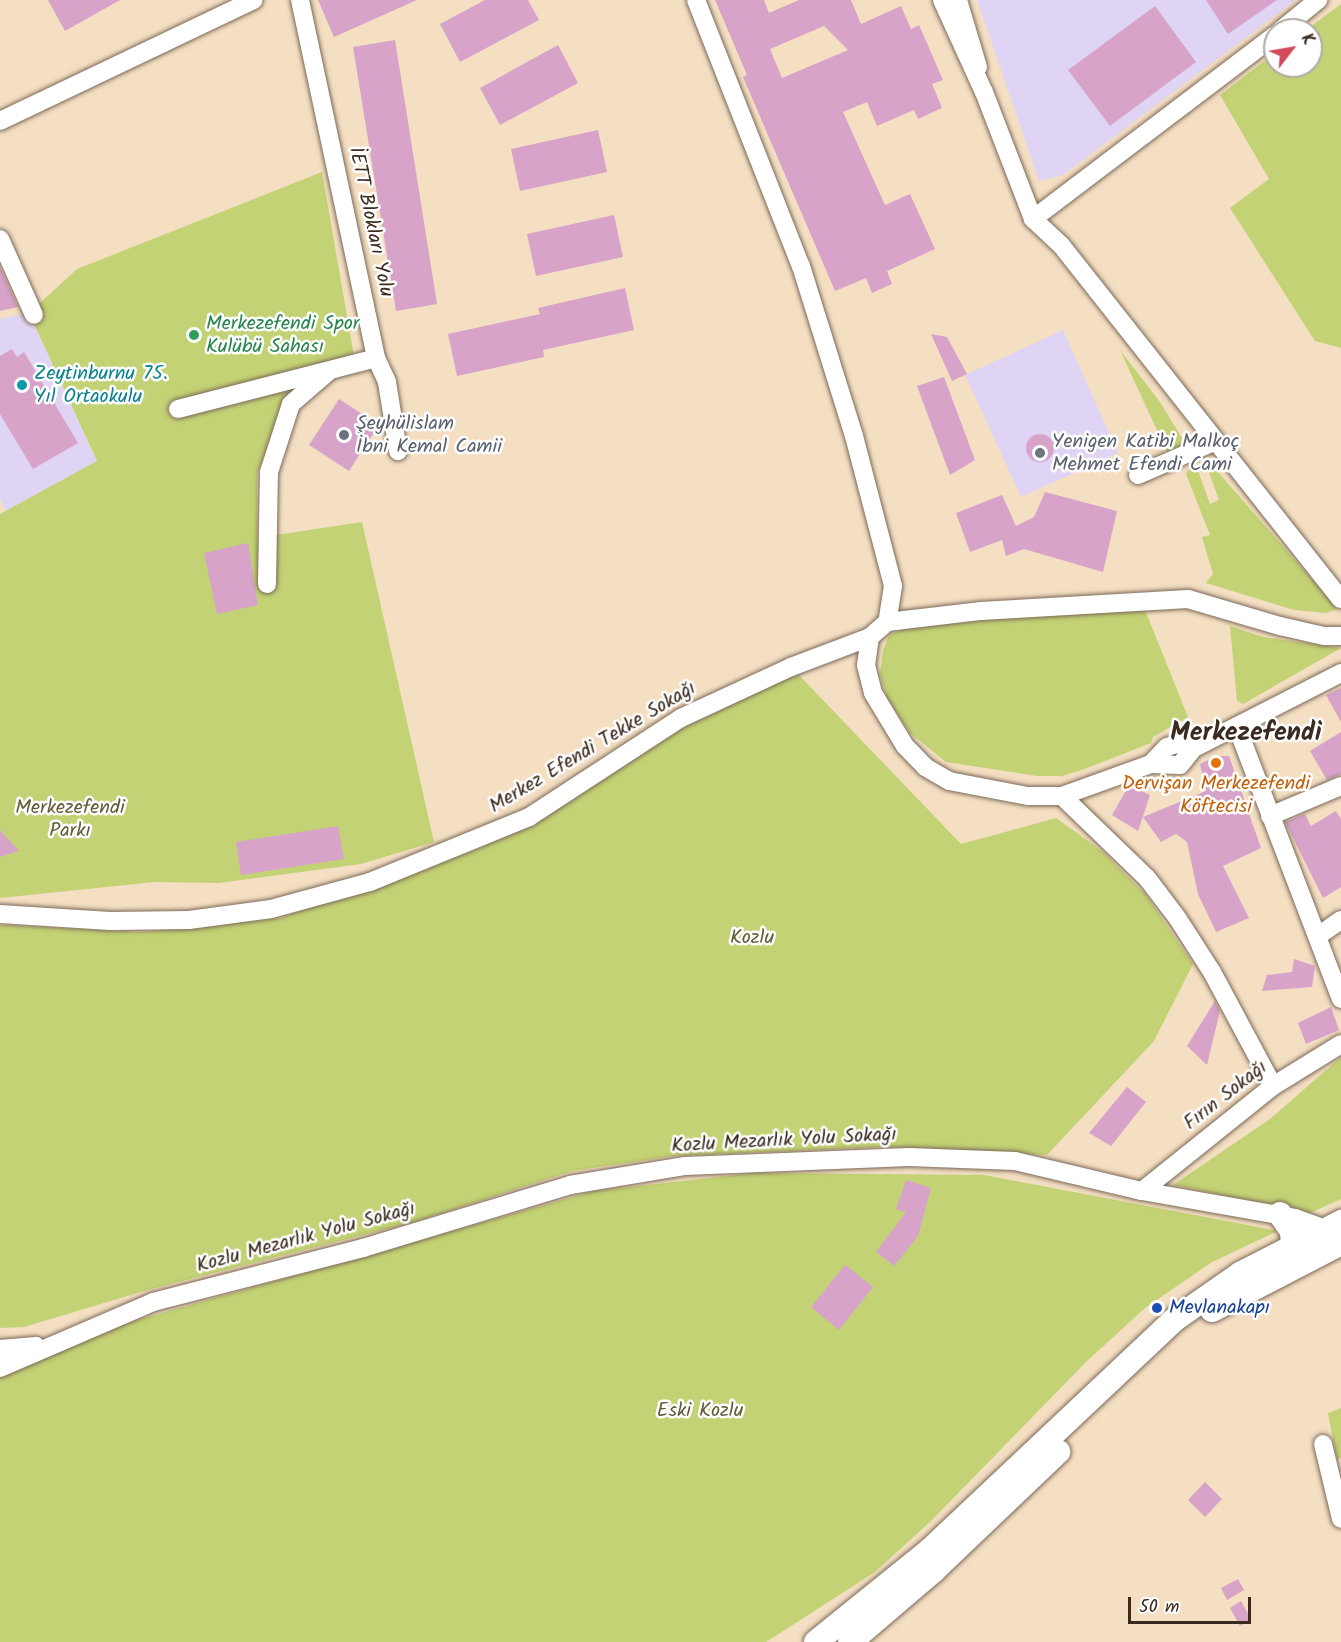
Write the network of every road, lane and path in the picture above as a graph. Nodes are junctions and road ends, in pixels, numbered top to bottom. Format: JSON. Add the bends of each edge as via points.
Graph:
{"nodes":[{"id":1,"x":254,"y":0,"type":"edge"},
{"id":2,"x":300,"y":0,"type":"edge"},
{"id":3,"x":696,"y":0,"type":"edge"},
{"id":4,"x":942,"y":0,"type":"edge"},
{"id":5,"x":957,"y":0,"type":"edge"},
{"id":6,"x":1318,"y":0,"type":"edge"},
{"id":7,"x":1296,"y":18,"type":"edge"},
{"id":8,"x":1263,"y":44,"type":"edge"},
{"id":9,"x":984,"y":92,"type":"junction"},
{"id":10,"x":0,"y":121,"type":"edge"},
{"id":11,"x":1033,"y":219,"type":"junction"},
{"id":12,"x":0,"y":238,"type":"edge"},
{"id":13,"x":34,"y":315,"type":"dead end"},
{"id":14,"x":376,"y":358,"type":"junction"},
{"id":15,"x":328,"y":372,"type":"junction"},
{"id":16,"x":178,"y":409,"type":"dead end"},
{"id":17,"x":1216,"y":441,"type":"junction"},
{"id":18,"x":398,"y":451,"type":"dead end"},
{"id":19,"x":1138,"y":475,"type":"dead end"},
{"id":20,"x":267,"y":584,"type":"dead end"},
{"id":21,"x":1341,"y":599,"type":"edge"},
{"id":22,"x":887,"y":622,"type":"junction"},
{"id":23,"x":1341,"y":636,"type":"edge"},
{"id":24,"x":870,"y":637,"type":"junction"},
{"id":25,"x":1341,"y":673,"type":"edge"},
{"id":26,"x":1237,"y":727,"type":"junction"},
{"id":27,"x":1341,"y":786,"type":"edge"},
{"id":28,"x":1062,"y":796,"type":"junction"},
{"id":29,"x":1270,"y":816,"type":"junction"},
{"id":30,"x":0,"y":914,"type":"edge"},
{"id":31,"x":1341,"y":920,"type":"edge"},
{"id":32,"x":1318,"y":936,"type":"junction"},
{"id":33,"x":1341,"y":999,"type":"edge"},
{"id":34,"x":1341,"y":1044,"type":"edge"},
{"id":35,"x":1273,"y":1086,"type":"junction"},
{"id":36,"x":1142,"y":1191,"type":"junction"},
{"id":37,"x":1280,"y":1215,"type":"junction"},
{"id":38,"x":1337,"y":1233,"type":"edge"},
{"id":39,"x":1293,"y":1246,"type":"junction"},
{"id":40,"x":46,"y":1345,"type":"junction"},
{"id":41,"x":0,"y":1349,"type":"edge"},
{"id":42,"x":0,"y":1368,"type":"edge"},
{"id":43,"x":1323,"y":1444,"type":"dead end"},
{"id":44,"x":1341,"y":1519,"type":"edge"},
{"id":45,"x":816,"y":1642,"type":"edge"},
{"id":46,"x":850,"y":1642,"type":"edge"}],
"edges":[{"from":1,"to":10,"type":"street"},
{"from":2,"to":14,"type":"street","name":"İETT Blokları Yolu"},
{"from":3,"to":22,"type":"street","via":[[801,266],[851,425],[892,586]]},
{"from":4,"to":9,"type":"street"},
{"from":5,"to":9,"type":"street","via":[[972,38]]},
{"from":6,"to":7,"type":"street"},
{"from":8,"to":11,"type":"street"},
{"from":9,"to":11,"type":"street"},
{"from":11,"to":17,"type":"street","via":[[1061,245]]},
{"from":12,"to":13,"type":"street"},
{"from":14,"to":15,"type":"street"},
{"from":14,"to":18,"type":"street","name":"İETT Blokları Yolu","via":[[387,382]]},
{"from":15,"to":16,"type":"street"},
{"from":15,"to":20,"type":"street","via":[[291,404],[269,472]]},
{"from":17,"to":19,"type":"street"},
{"from":17,"to":21,"type":"street"},
{"from":22,"to":23,"type":"street","via":[[981,611],[1188,599],[1280,626]]},
{"from":22,"to":24,"type":"street","name":"Merkez Efendi Tekke Sokağı"},
{"from":24,"to":28,"type":"street","via":[[866,665],[873,693],[905,746],[925,767],[949,781],[1028,796]]},
{"from":24,"to":30,"type":"street","name":"Merkez Efendi Tekke Sokağı","via":[[791,667],[681,718],[529,817],[369,882],[271,909],[189,920],[110,921]]},
{"from":25,"to":26,"type":"street"},
{"from":26,"to":28,"type":"street","via":[[1194,748],[1180,765],[1151,764]]},
{"from":26,"to":29,"type":"street"},
{"from":27,"to":29,"type":"street"},
{"from":28,"to":35,"type":"street","via":[[1147,878],[1178,919],[1212,972]]},
{"from":29,"to":32,"type":"street"},
{"from":31,"to":32,"type":"street"},
{"from":32,"to":33,"type":"street"},
{"from":34,"to":35,"type":"street","name":"Fırın Sokağı"},
{"from":35,"to":36,"type":"street","name":"Fırın Sokağı"},
{"from":36,"to":37,"type":"street","name":"Kozlu Mezarlık Yolu Sokağı"},
{"from":36,"to":40,"type":"street","name":"Kozlu Mezarlık Yolu Sokağı","via":[[1015,1161],[909,1157],[685,1166],[570,1185],[363,1248],[153,1302]]},
{"from":37,"to":38,"type":"street","name":"Kozlu Mezarlık Yolu Sokağı"},
{"from":37,"to":39,"type":"main road","via":[[1292,1232]]},
{"from":38,"to":39,"type":"main road"},
{"from":38,"to":46,"type":"main road","via":[[1181,1334],[973,1535]]},
{"from":39,"to":45,"type":"main road","via":[[1240,1274],[1174,1320],[913,1565]]},
{"from":40,"to":41,"type":"street"},
{"from":40,"to":42,"type":"street"},
{"from":43,"to":44,"type":"street"}]}
